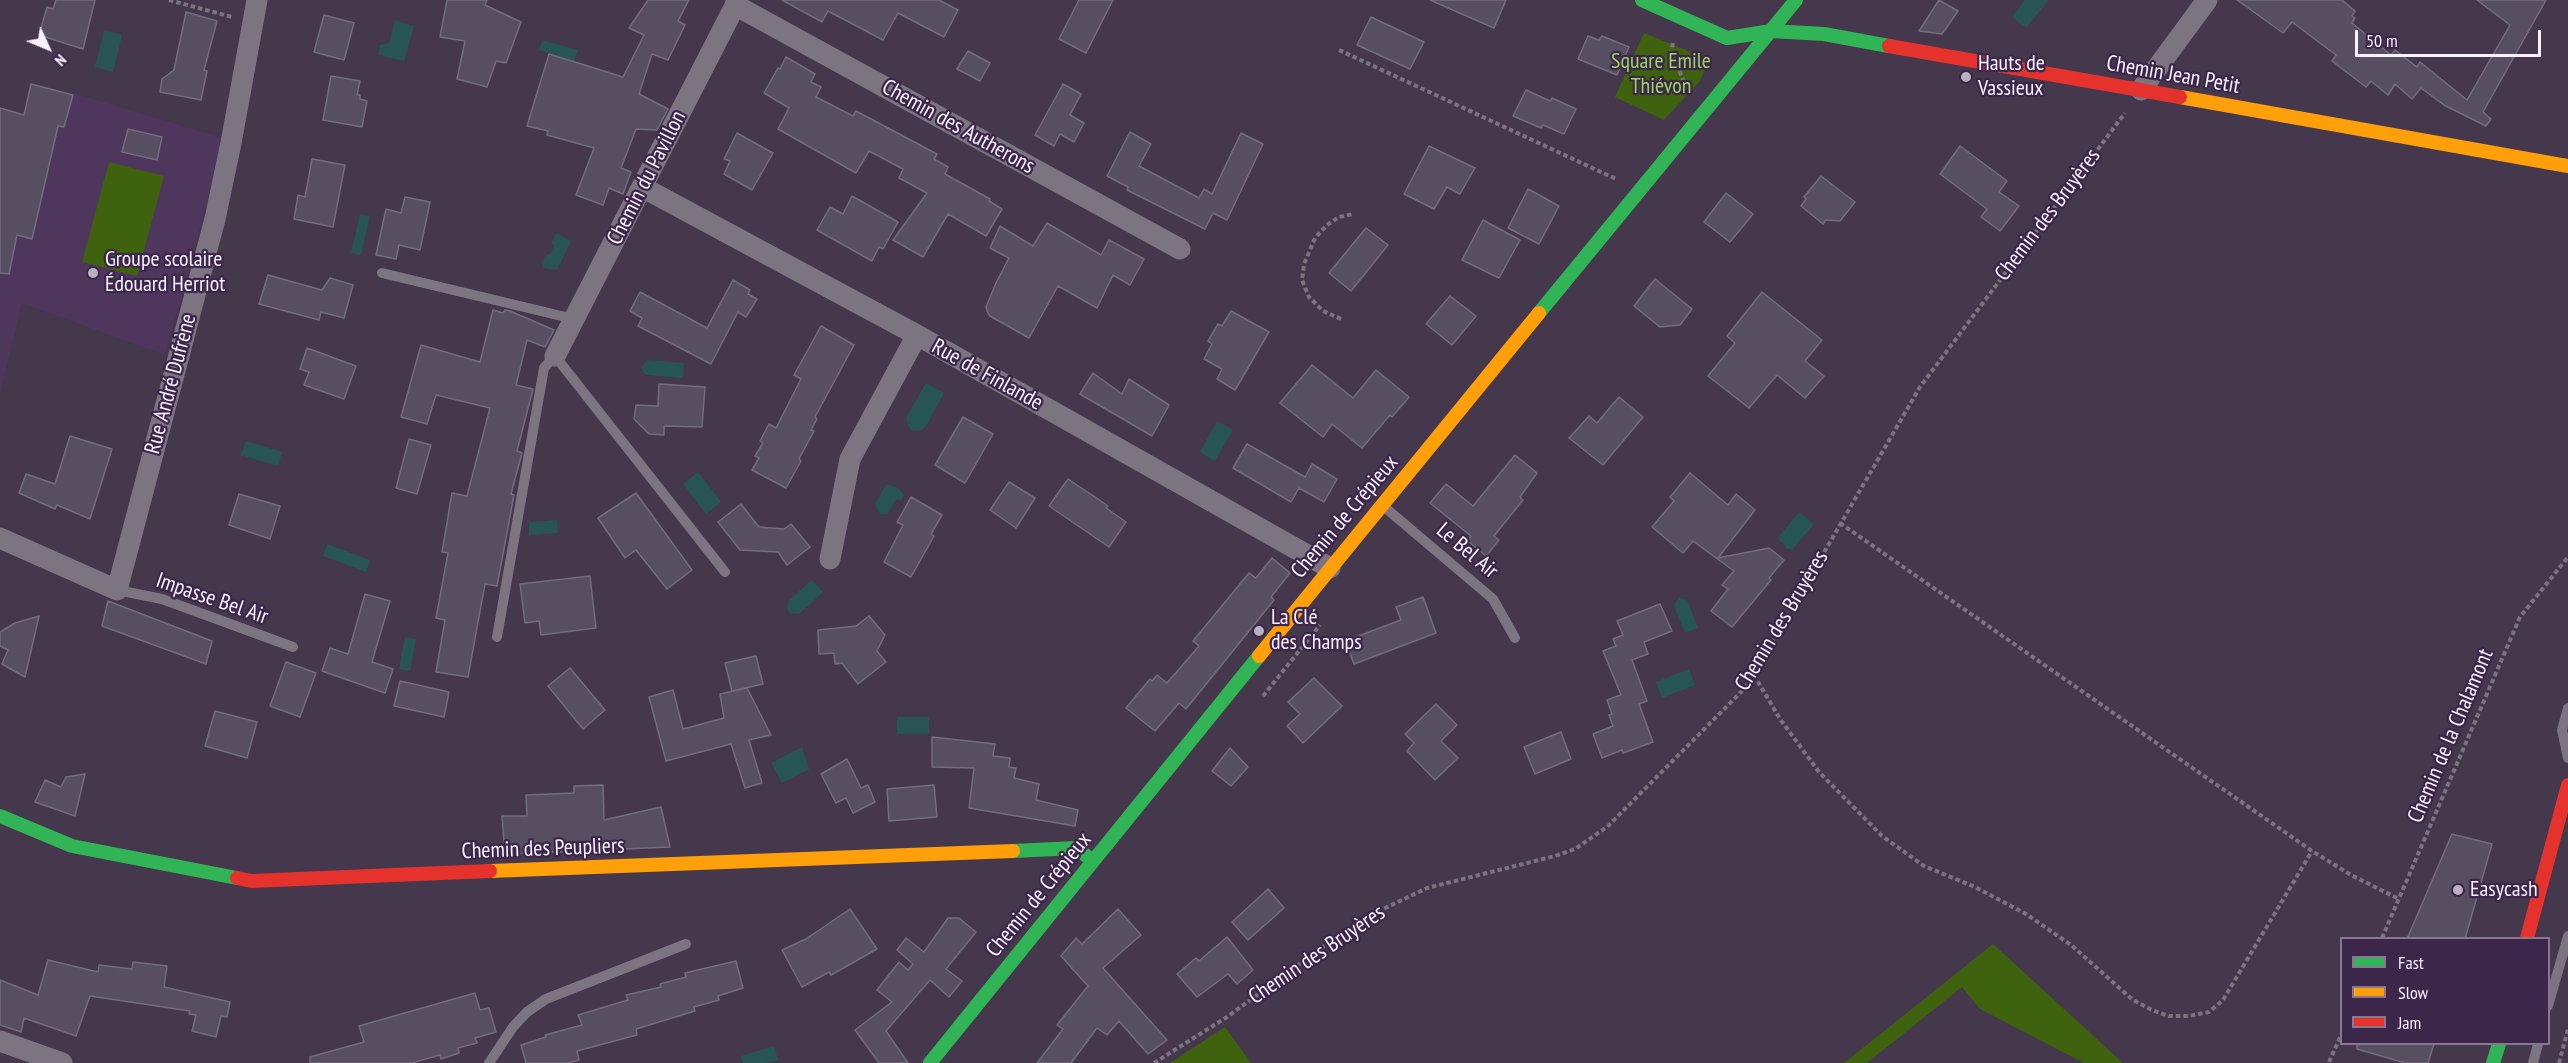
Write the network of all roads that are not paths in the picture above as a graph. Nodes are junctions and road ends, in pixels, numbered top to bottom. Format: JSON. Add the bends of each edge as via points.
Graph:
{"nodes":[{"id":1,"x":257,"y":0,"type":"edge"},
{"id":2,"x":1641,"y":0,"type":"edge"},
{"id":3,"x":1796,"y":0,"type":"edge"},
{"id":4,"x":2207,"y":0,"type":"edge"},
{"id":5,"x":737,"y":3,"type":"edge"},
{"id":6,"x":1771,"y":31,"type":"junction"},
{"id":7,"x":2142,"y":90,"type":"junction"},
{"id":8,"x":2568,"y":166,"type":"edge"},
{"id":9,"x":642,"y":187,"type":"junction"},
{"id":10,"x":1180,"y":249,"type":"dead end"},
{"id":11,"x":382,"y":273,"type":"dead end"},
{"id":12,"x":574,"y":319,"type":"junction"},
{"id":13,"x":916,"y":335,"type":"junction"},
{"id":14,"x":555,"y":356,"type":"junction"},
{"id":15,"x":1382,"y":504,"type":"junction"},
{"id":16,"x":0,"y":538,"type":"edge"},
{"id":17,"x":831,"y":559,"type":"dead end"},
{"id":18,"x":1330,"y":567,"type":"junction"},
{"id":19,"x":725,"y":572,"type":"dead end"},
{"id":20,"x":117,"y":590,"type":"junction"},
{"id":21,"x":497,"y":637,"type":"dead end"},
{"id":22,"x":1515,"y":638,"type":"dead end"},
{"id":23,"x":293,"y":647,"type":"dead end"},
{"id":24,"x":2568,"y":708,"type":"edge"},
{"id":25,"x":2568,"y":758,"type":"edge"},
{"id":26,"x":2568,"y":785,"type":"edge"},
{"id":27,"x":0,"y":816,"type":"edge"},
{"id":28,"x":1093,"y":861,"type":"junction"},
{"id":29,"x":2568,"y":936,"type":"edge"},
{"id":30,"x":2528,"y":937,"type":"edge"},
{"id":31,"x":686,"y":944,"type":"dead end"},
{"id":32,"x":2550,"y":999,"type":"edge"},
{"id":33,"x":0,"y":1041,"type":"edge"},
{"id":34,"x":2499,"y":1045,"type":"edge"},
{"id":35,"x":2538,"y":1045,"type":"edge"},
{"id":36,"x":62,"y":1063,"type":"edge"},
{"id":37,"x":489,"y":1063,"type":"edge"},
{"id":38,"x":930,"y":1063,"type":"edge"},
{"id":39,"x":2493,"y":1063,"type":"edge"},
{"id":40,"x":2533,"y":1063,"type":"edge"}],
"edges":[{"from":1,"to":20,"type":"street","name":"Rue André Dufrène","via":[[215,219]]},
{"from":2,"to":6,"type":"street","name":"Chemin Jean Petit","via":[[1727,38]]},
{"from":3,"to":6,"type":"street","name":"Chemin de Crépieux"},
{"from":4,"to":7,"type":"street"},
{"from":5,"to":9,"type":"street","name":"Chemin du Pavillon"},
{"from":5,"to":10,"type":"street","name":"Chemin des Autherons"},
{"from":6,"to":7,"type":"street","name":"Chemin Jean Petit","via":[[1824,33]]},
{"from":6,"to":15,"type":"street","name":"Chemin de Crépieux"},
{"from":7,"to":8,"type":"street","name":"Chemin Jean Petit"},
{"from":9,"to":12,"type":"street","name":"Chemin du Pavillon"},
{"from":9,"to":13,"type":"street","name":"Rue de Finlande"},
{"from":11,"to":12,"type":"lane"},
{"from":12,"to":14,"type":"street","name":"Chemin du Pavillon"},
{"from":13,"to":17,"type":"street","via":[[850,459]]},
{"from":13,"to":18,"type":"street","name":"Rue de Finlande"},
{"from":14,"to":19,"type":"lane"},
{"from":14,"to":21,"type":"lane","via":[[544,368]]},
{"from":15,"to":18,"type":"street","name":"Chemin de Crépieux"},
{"from":15,"to":22,"type":"lane","name":"Le Bel Air","via":[[1493,599]]},
{"from":16,"to":20,"type":"street"},
{"from":18,"to":28,"type":"street","name":"Chemin de Crépieux"},
{"from":20,"to":23,"type":"lane","name":"Impasse Bel Air","via":[[162,599]]},
{"from":24,"to":25,"type":"lane","via":[[2562,730]]},
{"from":26,"to":30,"type":"street"},
{"from":27,"to":28,"type":"street","name":"Chemin des Peupliers","via":[[72,846],[251,881],[1076,848]]},
{"from":28,"to":38,"type":"street","name":"Chemin de Crépieux"},
{"from":29,"to":32,"type":"lane"},
{"from":31,"to":37,"type":"lane","via":[[546,999],[513,1027]]},
{"from":33,"to":36,"type":"street"},
{"from":34,"to":39,"type":"street"},
{"from":35,"to":40,"type":"lane"}]}
